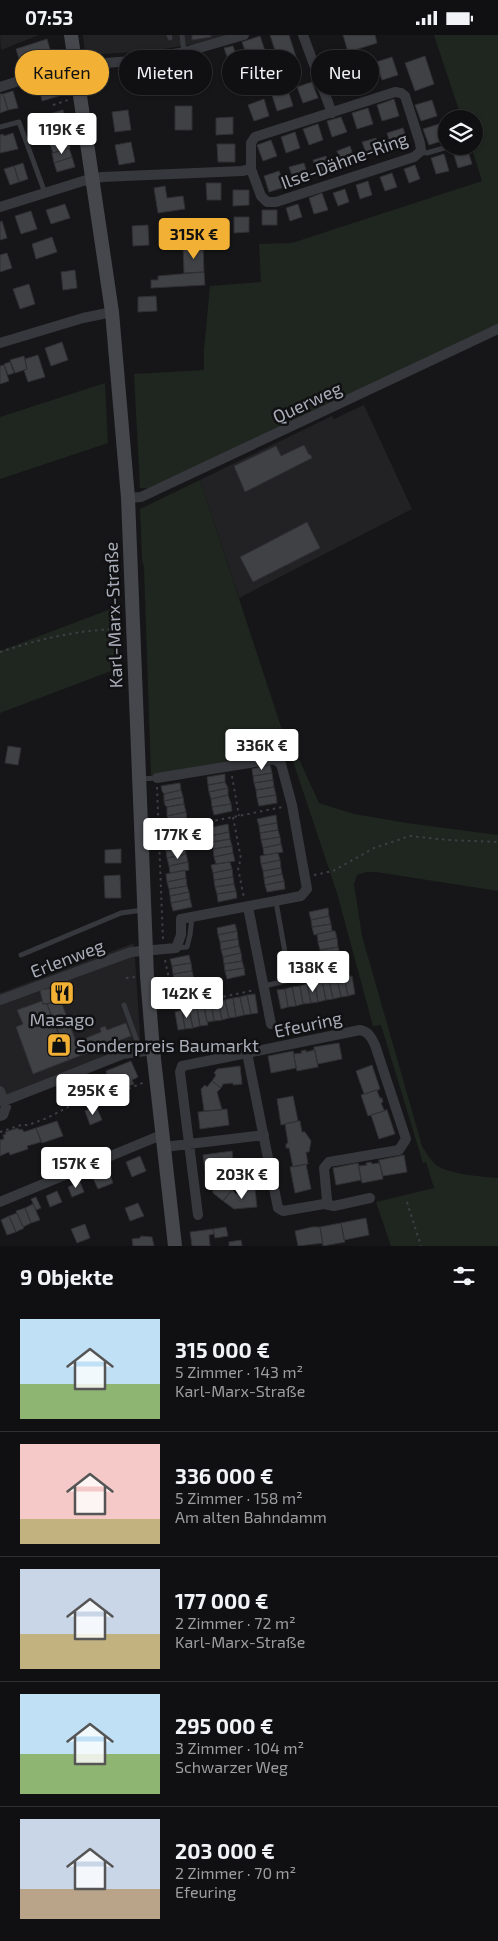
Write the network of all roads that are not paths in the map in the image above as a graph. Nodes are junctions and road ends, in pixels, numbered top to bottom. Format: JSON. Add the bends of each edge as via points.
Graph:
{"nodes":[{"id":1,"x":71,"y":35,"type":"edge"},
{"id":2,"x":182,"y":35,"type":"edge"},
{"id":3,"x":244,"y":35,"type":"edge"},
{"id":4,"x":303,"y":35,"type":"edge"},
{"id":5,"x":74,"y":50,"type":"edge"},
{"id":6,"x":184,"y":50,"type":"edge"},
{"id":7,"x":191,"y":50,"type":"edge"},
{"id":8,"x":15,"y":83,"type":"edge"},
{"id":9,"x":0,"y":87,"type":"edge"},
{"id":10,"x":80,"y":95,"type":"edge"},
{"id":11,"x":332,"y":113,"type":"junction"},
{"id":12,"x":0,"y":127,"type":"edge"},
{"id":13,"x":438,"y":150,"type":"edge"},
{"id":14,"x":421,"y":151,"type":"junction"},
{"id":15,"x":252,"y":169,"type":"junction"},
{"id":16,"x":93,"y":179,"type":"junction"},
{"id":17,"x":44,"y":193,"type":"junction"},
{"id":18,"x":0,"y":207,"type":"edge"},
{"id":19,"x":112,"y":312,"type":"junction"},
{"id":20,"x":498,"y":329,"type":"edge"},
{"id":21,"x":0,"y":343,"type":"edge"},
{"id":22,"x":128,"y":498,"type":"junction"},
{"id":23,"x":157,"y":778,"type":"joint"},
{"id":24,"x":139,"y":779,"type":"junction"},
{"id":25,"x":276,"y":902,"type":"junction"},
{"id":26,"x":247,"y":907,"type":"junction"},
{"id":27,"x":144,"y":910,"type":"junction"},
{"id":28,"x":146,"y":950,"type":"junction"},
{"id":29,"x":21,"y":955,"type":"dead end"},
{"id":30,"x":264,"y":987,"type":"junction"},
{"id":31,"x":0,"y":1000,"type":"edge"},
{"id":32,"x":124,"y":1005,"type":"dead end"},
{"id":33,"x":271,"y":1025,"type":"dead end"},
{"id":34,"x":146,"y":1051,"type":"junction"},
{"id":35,"x":247,"y":1053,"type":"junction"},
{"id":36,"x":2,"y":1096,"type":"edge"},
{"id":37,"x":0,"y":1116,"type":"edge"},
{"id":38,"x":264,"y":1135,"type":"junction"},
{"id":39,"x":164,"y":1142,"type":"junction"},
{"id":40,"x":190,"y":1144,"type":"junction"},
{"id":41,"x":370,"y":1198,"type":"dead end"},
{"id":42,"x":0,"y":1202,"type":"edge"},
{"id":43,"x":324,"y":1204,"type":"junction"},
{"id":44,"x":198,"y":1215,"type":"dead end"},
{"id":45,"x":176,"y":1246,"type":"edge"}],
"edges":[{"from":1,"to":5,"type":"main road","name":"Karl-Marx-Straße"},
{"from":2,"to":6,"type":"lane"},
{"from":3,"to":7,"type":"street"},
{"from":4,"to":11,"type":"street"},
{"from":8,"to":9,"type":"street"},
{"from":10,"to":16,"type":"main road","name":"Karl-Marx-Straße"},
{"from":11,"to":14,"type":"street","name":"Ilse-Dähne-Ring","via":[[395,92],[401,93]]},
{"from":11,"to":15,"type":"street","name":"Ilse-Dähne-Ring","via":[[255,137],[250,143]]},
{"from":12,"to":17,"type":"lane","via":[[19,122]]},
{"from":13,"to":14,"type":"lane"},
{"from":14,"to":15,"type":"street","name":"Ilse-Dähne-Ring","via":[[414,157],[276,202],[268,202],[261,196]]},
{"from":15,"to":16,"type":"street"},
{"from":16,"to":17,"type":"street"},
{"from":16,"to":19,"type":"main road","name":"Karl-Marx-Straße"},
{"from":17,"to":18,"type":"street"},
{"from":19,"to":21,"type":"street"},
{"from":19,"to":22,"type":"main road","name":"Karl-Marx-Straße","via":[[121,474]]},
{"from":20,"to":22,"type":"street","name":"Querweg","via":[[141,497]]},
{"from":22,"to":24,"type":"main road","name":"Karl-Marx-Straße"},
{"from":23,"to":24,"type":"lane"},
{"from":23,"to":25,"type":"street","via":[[274,759],[282,764],[307,889],[301,896]]},
{"from":24,"to":27,"type":"main road","name":"Karl-Marx-Straße"},
{"from":25,"to":26,"type":"street"},
{"from":25,"to":30,"type":"lane","via":[[290,980]]},
{"from":26,"to":28,"type":"street","name":"Erlenweg","via":[[181,919],[181,935],[176,948]]},
{"from":26,"to":30,"type":"street"},
{"from":27,"to":28,"type":"main road","name":"Karl-Marx-Straße"},
{"from":27,"to":29,"type":"lane","via":[[121,913]]},
{"from":28,"to":31,"type":"street","name":"Erlenweg","via":[[130,952]]},
{"from":28,"to":34,"type":"main road","name":"Karl-Marx-Straße"},
{"from":30,"to":33,"type":"street"},
{"from":32,"to":34,"type":"lane","via":[[137,1041]]},
{"from":34,"to":36,"type":"street","via":[[123,1054]]},
{"from":34,"to":39,"type":"main road","name":"Karl-Marx-Straße"},
{"from":35,"to":38,"type":"street"},
{"from":35,"to":40,"type":"street","via":[[182,1066],[180,1072]]},
{"from":35,"to":43,"type":"street","name":"Efeuring","via":[[360,1030],[370,1035],[406,1139],[399,1150],[329,1163],[324,1168],[327,1200]]},
{"from":36,"to":37,"type":"street","via":[[6,1107]]},
{"from":38,"to":40,"type":"street"},
{"from":38,"to":43,"type":"street","via":[[278,1208],[283,1211]]},
{"from":39,"to":40,"type":"street"},
{"from":39,"to":42,"type":"street","via":[[154,1138]]},
{"from":39,"to":45,"type":"main road","name":"Karl-Marx-Straße"},
{"from":40,"to":44,"type":"street"},
{"from":41,"to":43,"type":"street","via":[[334,1206]]}]}
